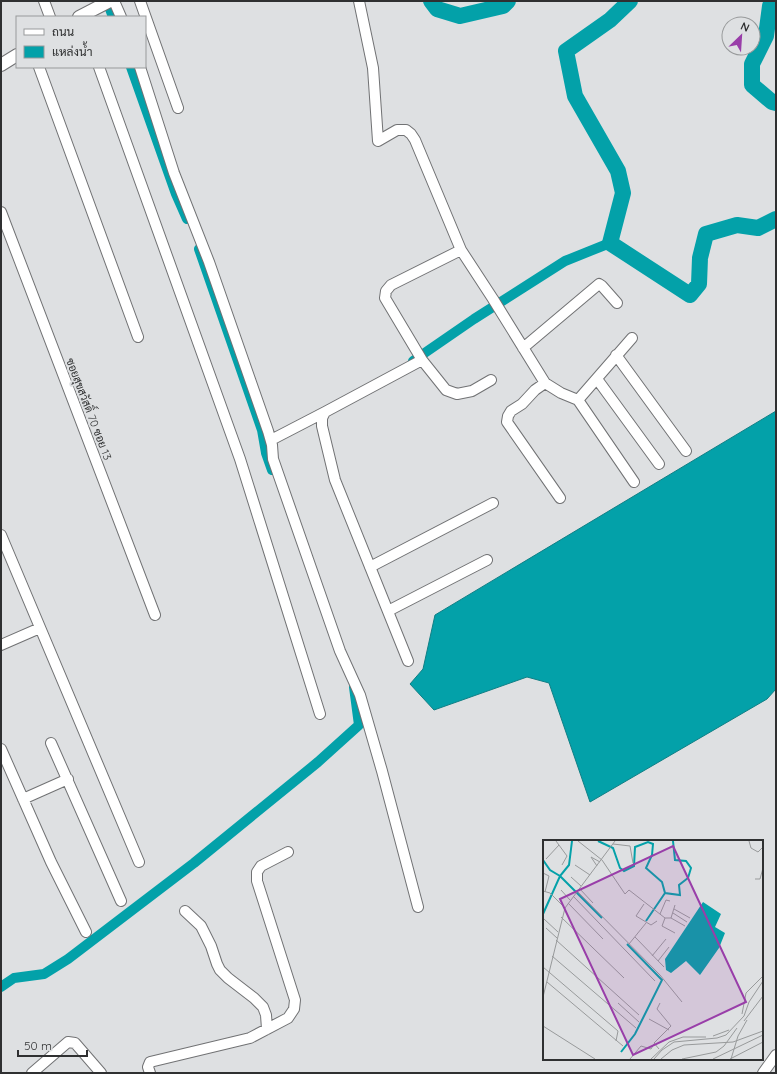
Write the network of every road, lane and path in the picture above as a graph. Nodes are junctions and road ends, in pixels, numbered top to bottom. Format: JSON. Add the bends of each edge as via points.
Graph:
{"nodes":[{"id":1,"x":44,"y":1,"type":"edge"},
{"id":2,"x":114,"y":1,"type":"edge"},
{"id":3,"x":140,"y":1,"type":"edge"},
{"id":4,"x":359,"y":1,"type":"edge"},
{"id":5,"x":105,"y":3,"type":"edge"},
{"id":6,"x":50,"y":16,"type":"edge"},
{"id":7,"x":82,"y":16,"type":"edge"},
{"id":8,"x":121,"y":16,"type":"edge"},
{"id":9,"x":145,"y":16,"type":"edge"},
{"id":10,"x":146,"y":18,"type":"edge"},
{"id":11,"x":16,"y":55,"type":"edge"},
{"id":12,"x":2,"y":62,"type":"edge"},
{"id":13,"x":39,"y":68,"type":"edge"},
{"id":14,"x":99,"y":68,"type":"edge"},
{"id":15,"x":140,"y":68,"type":"edge"},
{"id":16,"x":178,"y":108,"type":"dead end"},
{"id":17,"x":1,"y":212,"type":"edge"},
{"id":18,"x":461,"y":250,"type":"junction"},
{"id":19,"x":617,"y":304,"type":"dead end"},
{"id":20,"x":138,"y":337,"type":"dead end"},
{"id":21,"x":632,"y":338,"type":"dead end"},
{"id":22,"x":523,"y":348,"type":"junction"},
{"id":23,"x":616,"y":355,"type":"junction"},
{"id":24,"x":422,"y":360,"type":"junction"},
{"id":25,"x":597,"y":379,"type":"junction"},
{"id":26,"x":491,"y":380,"type":"dead end"},
{"id":27,"x":545,"y":383,"type":"junction"},
{"id":28,"x":578,"y":400,"type":"junction"},
{"id":29,"x":325,"y":412,"type":"junction"},
{"id":30,"x":271,"y":440,"type":"junction"},
{"id":31,"x":686,"y":451,"type":"dead end"},
{"id":32,"x":659,"y":464,"type":"dead end"},
{"id":33,"x":634,"y":482,"type":"dead end"},
{"id":34,"x":560,"y":498,"type":"dead end"},
{"id":35,"x":493,"y":503,"type":"dead end"},
{"id":36,"x":1,"y":535,"type":"edge"},
{"id":37,"x":5,"y":554,"type":"edge"},
{"id":38,"x":487,"y":560,"type":"dead end"},
{"id":39,"x":370,"y":567,"type":"junction"},
{"id":40,"x":388,"y":611,"type":"junction"},
{"id":41,"x":155,"y":615,"type":"dead end"},
{"id":42,"x":40,"y":628,"type":"junction"},
{"id":43,"x":1,"y":645,"type":"edge"},
{"id":44,"x":408,"y":660,"type":"dead end"},
{"id":45,"x":320,"y":714,"type":"dead end"},
{"id":46,"x":51,"y":743,"type":"dead end"},
{"id":47,"x":1,"y":749,"type":"edge"},
{"id":48,"x":68,"y":779,"type":"junction"},
{"id":49,"x":23,"y":798,"type":"junction"},
{"id":50,"x":288,"y":852,"type":"dead end"},
{"id":51,"x":138,"y":862,"type":"dead end"},
{"id":52,"x":121,"y":901,"type":"dead end"},
{"id":53,"x":418,"y":907,"type":"dead end"},
{"id":54,"x":185,"y":911,"type":"dead end"},
{"id":55,"x":86,"y":932,"type":"dead end"},
{"id":56,"x":267,"y":1029,"type":"junction"},
{"id":57,"x":776,"y":1055,"type":"edge"},
{"id":58,"x":146,"y":1071,"type":"edge"},
{"id":59,"x":32,"y":1073,"type":"edge"},
{"id":60,"x":101,"y":1073,"type":"edge"},
{"id":61,"x":763,"y":1073,"type":"edge"}],
"edges":[{"from":1,"to":6,"type":"street"},
{"from":2,"to":8,"type":"street"},
{"from":3,"to":9,"type":"street"},
{"from":4,"to":18,"type":"street","via":[[373,68],[378,141],[397,130],[406,130],[411,134]]},
{"from":5,"to":7,"type":"street"},
{"from":10,"to":16,"type":"street"},
{"from":11,"to":12,"type":"street"},
{"from":13,"to":20,"type":"street"},
{"from":14,"to":45,"type":"street","via":[[240,459]]},
{"from":15,"to":30,"type":"street","via":[[174,173],[209,262]]},
{"from":17,"to":41,"type":"street","name":"ซอยสุขสวัสดิ์ 70 ซอย 13"},
{"from":18,"to":22,"type":"street"},
{"from":18,"to":24,"type":"street","via":[[390,285],[386,290],[385,298]]},
{"from":19,"to":22,"type":"street","via":[[599,284]]},
{"from":21,"to":23,"type":"street"},
{"from":22,"to":27,"type":"street"},
{"from":23,"to":25,"type":"street"},
{"from":23,"to":31,"type":"street"},
{"from":24,"to":26,"type":"street","via":[[446,390],[457,394],[472,391]]},
{"from":24,"to":29,"type":"street"},
{"from":25,"to":28,"type":"street"},
{"from":25,"to":32,"type":"street"},
{"from":27,"to":28,"type":"street"},
{"from":27,"to":34,"type":"street","via":[[511,411],[507,422]]},
{"from":28,"to":33,"type":"street"},
{"from":29,"to":30,"type":"street"},
{"from":29,"to":39,"type":"street","via":[[322,426],[336,480]]},
{"from":30,"to":53,"type":"street","via":[[273,459],[340,651],[364,707]]},
{"from":35,"to":39,"type":"street"},
{"from":36,"to":37,"type":"street"},
{"from":37,"to":42,"type":"street"},
{"from":38,"to":40,"type":"street"},
{"from":39,"to":40,"type":"street"},
{"from":40,"to":44,"type":"street"},
{"from":42,"to":43,"type":"street"},
{"from":42,"to":51,"type":"street"},
{"from":46,"to":48,"type":"street"},
{"from":47,"to":49,"type":"street"},
{"from":48,"to":49,"type":"street"},
{"from":48,"to":52,"type":"street"},
{"from":49,"to":55,"type":"street"},
{"from":50,"to":56,"type":"street","via":[[261,866],[257,872],[257,880],[295,1000],[294,1009],[288,1018]]},
{"from":54,"to":56,"type":"street","via":[[201,926],[220,970],[263,1007]]},
{"from":56,"to":58,"type":"street","via":[[250,1038],[150,1062]]},
{"from":57,"to":61,"type":"street"},
{"from":59,"to":60,"type":"street","via":[[68,1042],[75,1043]]}]}
